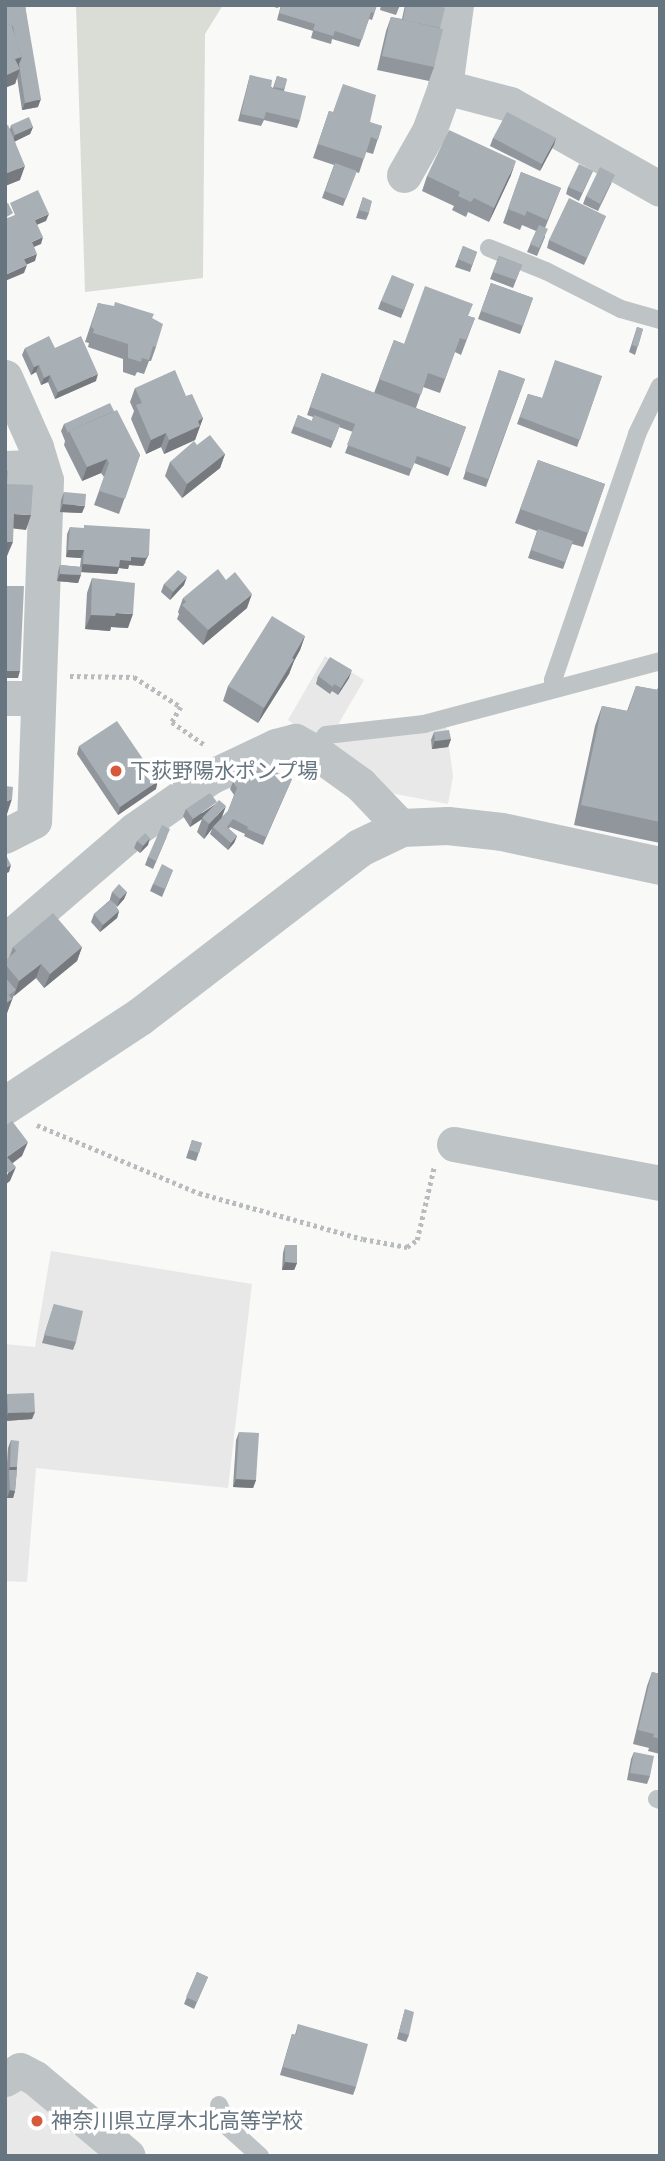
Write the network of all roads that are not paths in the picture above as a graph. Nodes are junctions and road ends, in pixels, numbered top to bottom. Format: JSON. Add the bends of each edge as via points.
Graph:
{"nodes":[{"id":1,"x":456,"y":5,"type":"edge"},
{"id":2,"x":445,"y":87,"type":"junction"},
{"id":3,"x":404,"y":175,"type":"dead end"},
{"id":4,"x":660,"y":188,"type":"edge"},
{"id":5,"x":489,"y":248,"type":"dead end"},
{"id":6,"x":660,"y":320,"type":"edge"},
{"id":7,"x":5,"y":377,"type":"edge"},
{"id":8,"x":660,"y":386,"type":"edge"},
{"id":9,"x":40,"y":467,"type":"junction"},
{"id":10,"x":5,"y":468,"type":"edge"},
{"id":11,"x":660,"y":661,"type":"edge"},
{"id":12,"x":554,"y":688,"type":"junction"},
{"id":13,"x":22,"y":698,"type":"edge"},
{"id":14,"x":314,"y":751,"type":"junction"},
{"id":15,"x":402,"y":828,"type":"junction"},
{"id":16,"x":5,"y":836,"type":"edge"},
{"id":17,"x":660,"y":866,"type":"edge"},
{"id":18,"x":5,"y":941,"type":"edge"},
{"id":19,"x":19,"y":1115,"type":"edge"},
{"id":20,"x":454,"y":1144,"type":"road end"},
{"id":21,"x":660,"y":1182,"type":"edge"},
{"id":22,"x":5,"y":2080,"type":"edge"},
{"id":23,"x":219,"y":2105,"type":"dead end"},
{"id":24,"x":128,"y":2156,"type":"edge"},
{"id":25,"x":260,"y":2156,"type":"edge"}],
"edges":[{"from":1,"to":2,"type":"street"},
{"from":2,"to":3,"type":"street","via":[[429,131]]},
{"from":2,"to":4,"type":"street","via":[[510,103]]},
{"from":5,"to":6,"type":"lane","via":[[621,309]]},
{"from":7,"to":9,"type":"street","via":[[36,447]]},
{"from":8,"to":12,"type":"lane","via":[[637,434]]},
{"from":9,"to":10,"type":"street"},
{"from":9,"to":13,"type":"street","via":[[46,480]]},
{"from":11,"to":12,"type":"lane"},
{"from":12,"to":14,"type":"lane","via":[[424,724],[326,735]]},
{"from":13,"to":16,"type":"street","via":[[34,821]]},
{"from":14,"to":15,"type":"street","via":[[360,784]]},
{"from":14,"to":18,"type":"street","via":[[295,741],[210,777],[134,830]]},
{"from":15,"to":17,"type":"street","via":[[448,826],[502,832]]},
{"from":15,"to":19,"type":"street","via":[[360,848]]},
{"from":20,"to":21,"type":"street"},
{"from":22,"to":24,"type":"street","via":[[20,2070],[35,2078]]},
{"from":23,"to":25,"type":"lane","via":[[229,2128]]}]}
